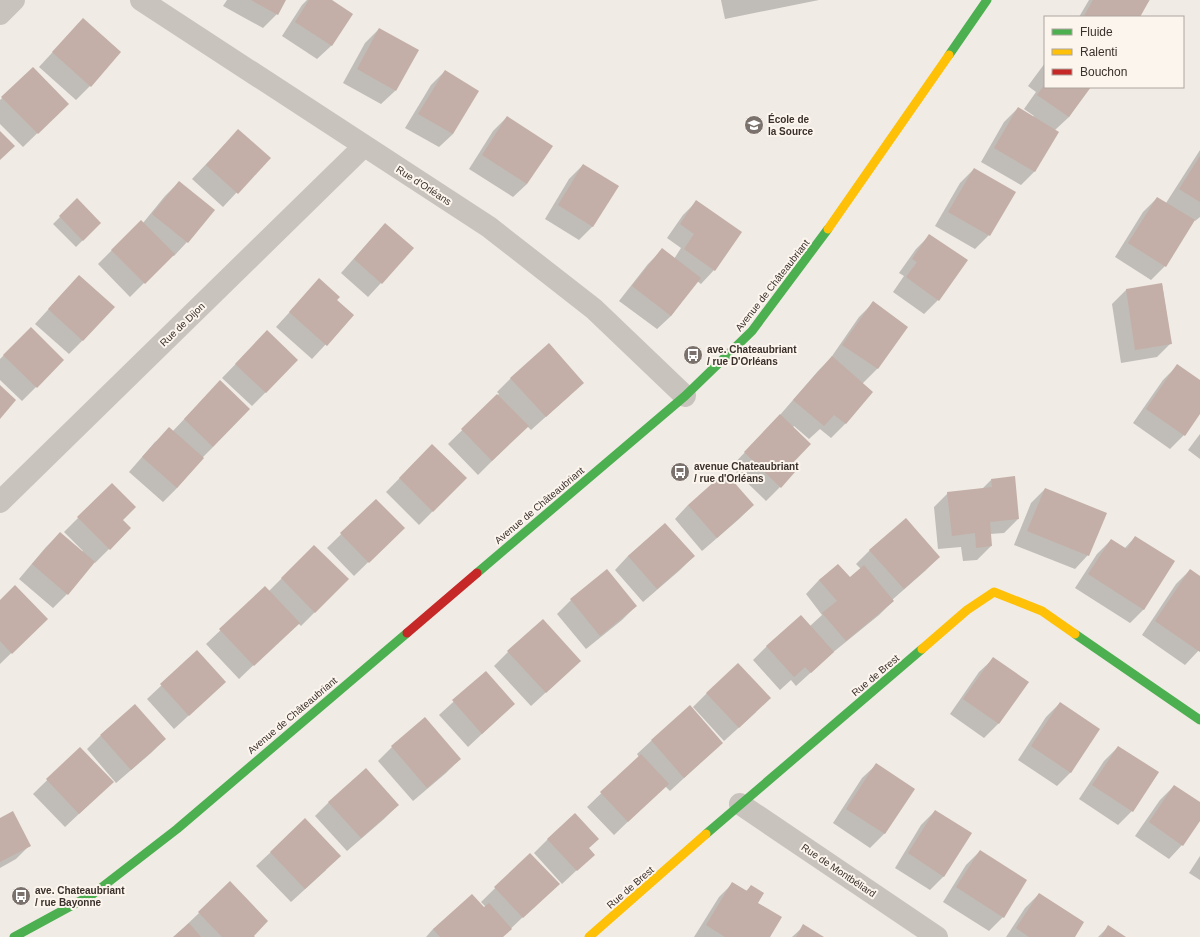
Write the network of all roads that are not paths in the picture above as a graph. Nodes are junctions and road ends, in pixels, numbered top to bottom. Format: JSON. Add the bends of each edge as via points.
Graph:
{"nodes":[{"id":1,"x":14,"y":0,"type":"edge"},
{"id":2,"x":141,"y":0,"type":"edge"},
{"id":3,"x":987,"y":0,"type":"edge"},
{"id":4,"x":0,"y":14,"type":"edge"},
{"id":5,"x":364,"y":146,"type":"junction"},
{"id":6,"x":685,"y":396,"type":"junction"},
{"id":7,"x":0,"y":502,"type":"edge"},
{"id":8,"x":1200,"y":720,"type":"edge"},
{"id":9,"x":740,"y":804,"type":"junction"},
{"id":10,"x":14,"y":937,"type":"edge"},
{"id":11,"x":589,"y":937,"type":"edge"},
{"id":12,"x":937,"y":937,"type":"edge"}],
"edges":[{"from":1,"to":4,"type":"street"},
{"from":2,"to":5,"type":"street","name":"Rue d'Orléans"},
{"from":3,"to":6,"type":"street","name":"Avenue de Châteaubriant","via":[[834,221],[752,331]]},
{"from":5,"to":6,"type":"street","name":"Rue d'Orléans","via":[[495,232],[594,309]]},
{"from":5,"to":7,"type":"street","name":"Rue de Dijon"},
{"from":6,"to":10,"type":"street","name":"Avenue de Châteaubriant","via":[[177,829],[93,894]]},
{"from":8,"to":9,"type":"street","name":"Rue de Brest","via":[[1042,611],[994,592],[968,610]]},
{"from":9,"to":11,"type":"street","name":"Rue de Brest"},
{"from":9,"to":12,"type":"street","name":"Rue de Montbéliard"}]}
